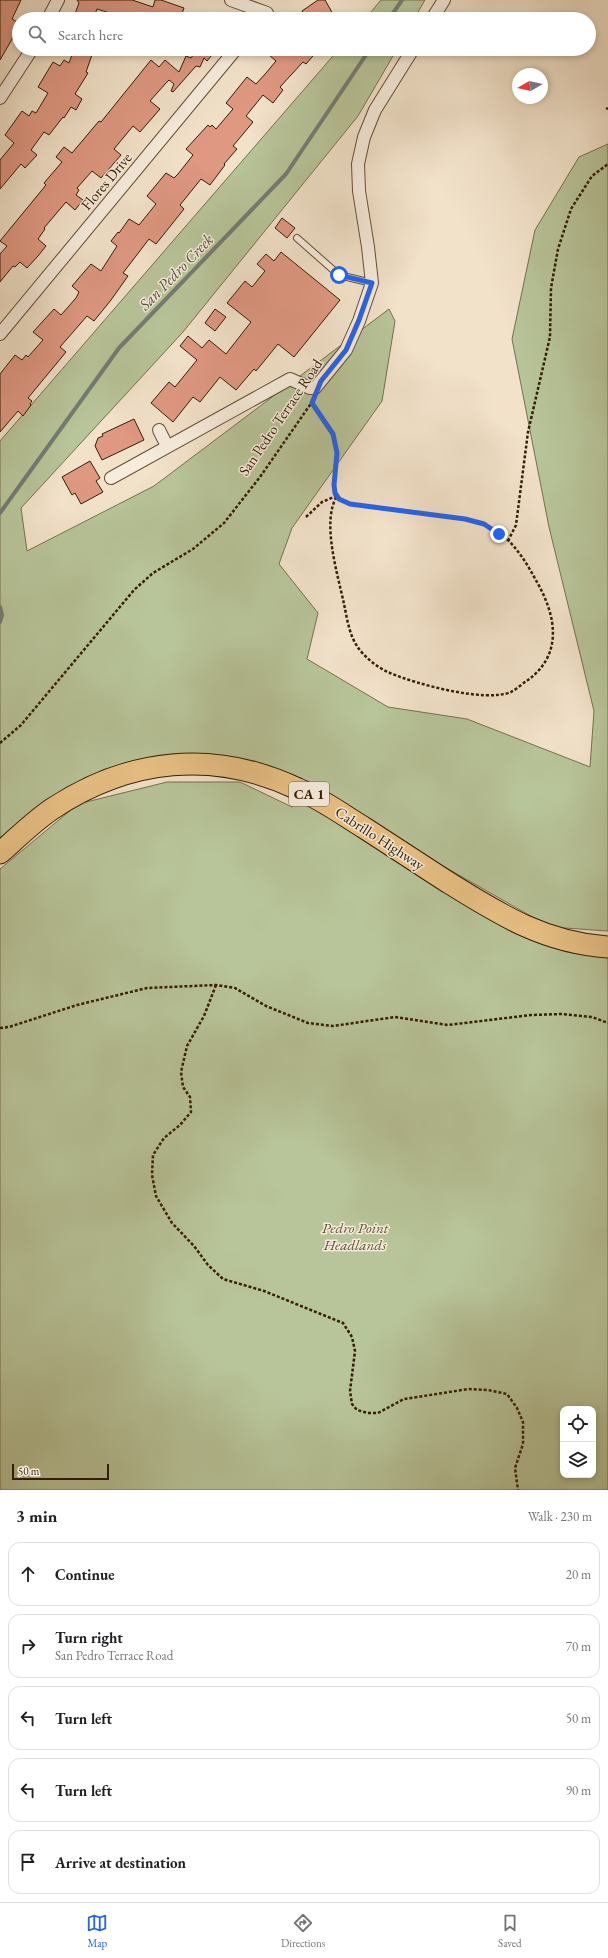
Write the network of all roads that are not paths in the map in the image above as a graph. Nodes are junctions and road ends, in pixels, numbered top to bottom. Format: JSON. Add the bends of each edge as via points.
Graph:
{"nodes":[{"id":1,"x":58,"y":0,"type":"edge"},
{"id":2,"x":231,"y":0,"type":"edge"},
{"id":3,"x":444,"y":0,"type":"edge"},
{"id":4,"x":52,"y":12,"type":"edge"},
{"id":5,"x":267,"y":12,"type":"edge"},
{"id":6,"x":436,"y":12,"type":"edge"},
{"id":7,"x":27,"y":56,"type":"edge"},
{"id":8,"x":230,"y":56,"type":"edge"},
{"id":9,"x":409,"y":56,"type":"edge"},
{"id":10,"x":0,"y":98,"type":"edge"},
{"id":11,"x":297,"y":238,"type":"dead end"},
{"id":12,"x":372,"y":283,"type":"junction"},
{"id":13,"x":0,"y":334,"type":"edge"},
{"id":14,"x":159,"y":430,"type":"dead end"},
{"id":15,"x":167,"y":446,"type":"junction"},
{"id":16,"x":111,"y":478,"type":"dead end"},
{"id":17,"x":0,"y":853,"type":"edge"},
{"id":18,"x":608,"y":947,"type":"edge"}],
"edges":[{"from":1,"to":4,"type":"street"},
{"from":2,"to":5,"type":"street"},
{"from":3,"to":6,"type":"street"},
{"from":7,"to":10,"type":"street"},
{"from":8,"to":13,"type":"street","name":"Flores Drive"},
{"from":9,"to":12,"type":"street","name":"San Pedro Terrace Road","via":[[375,110],[364,137],[358,164],[359,191]]},
{"from":11,"to":12,"type":"lane","via":[[339,275]]},
{"from":12,"to":15,"type":"street","name":"San Pedro Terrace Road","via":[[346,350],[315,388],[290,379]]},
{"from":14,"to":15,"type":"street"},
{"from":15,"to":16,"type":"street"},
{"from":17,"to":18,"type":"highway","name":"Cabrillo Highway","number":"CA 1","via":[[52,809],[110,779],[158,766],[193,763],[224,766],[267,776],[307,793],[521,925],[569,942]]}]}
